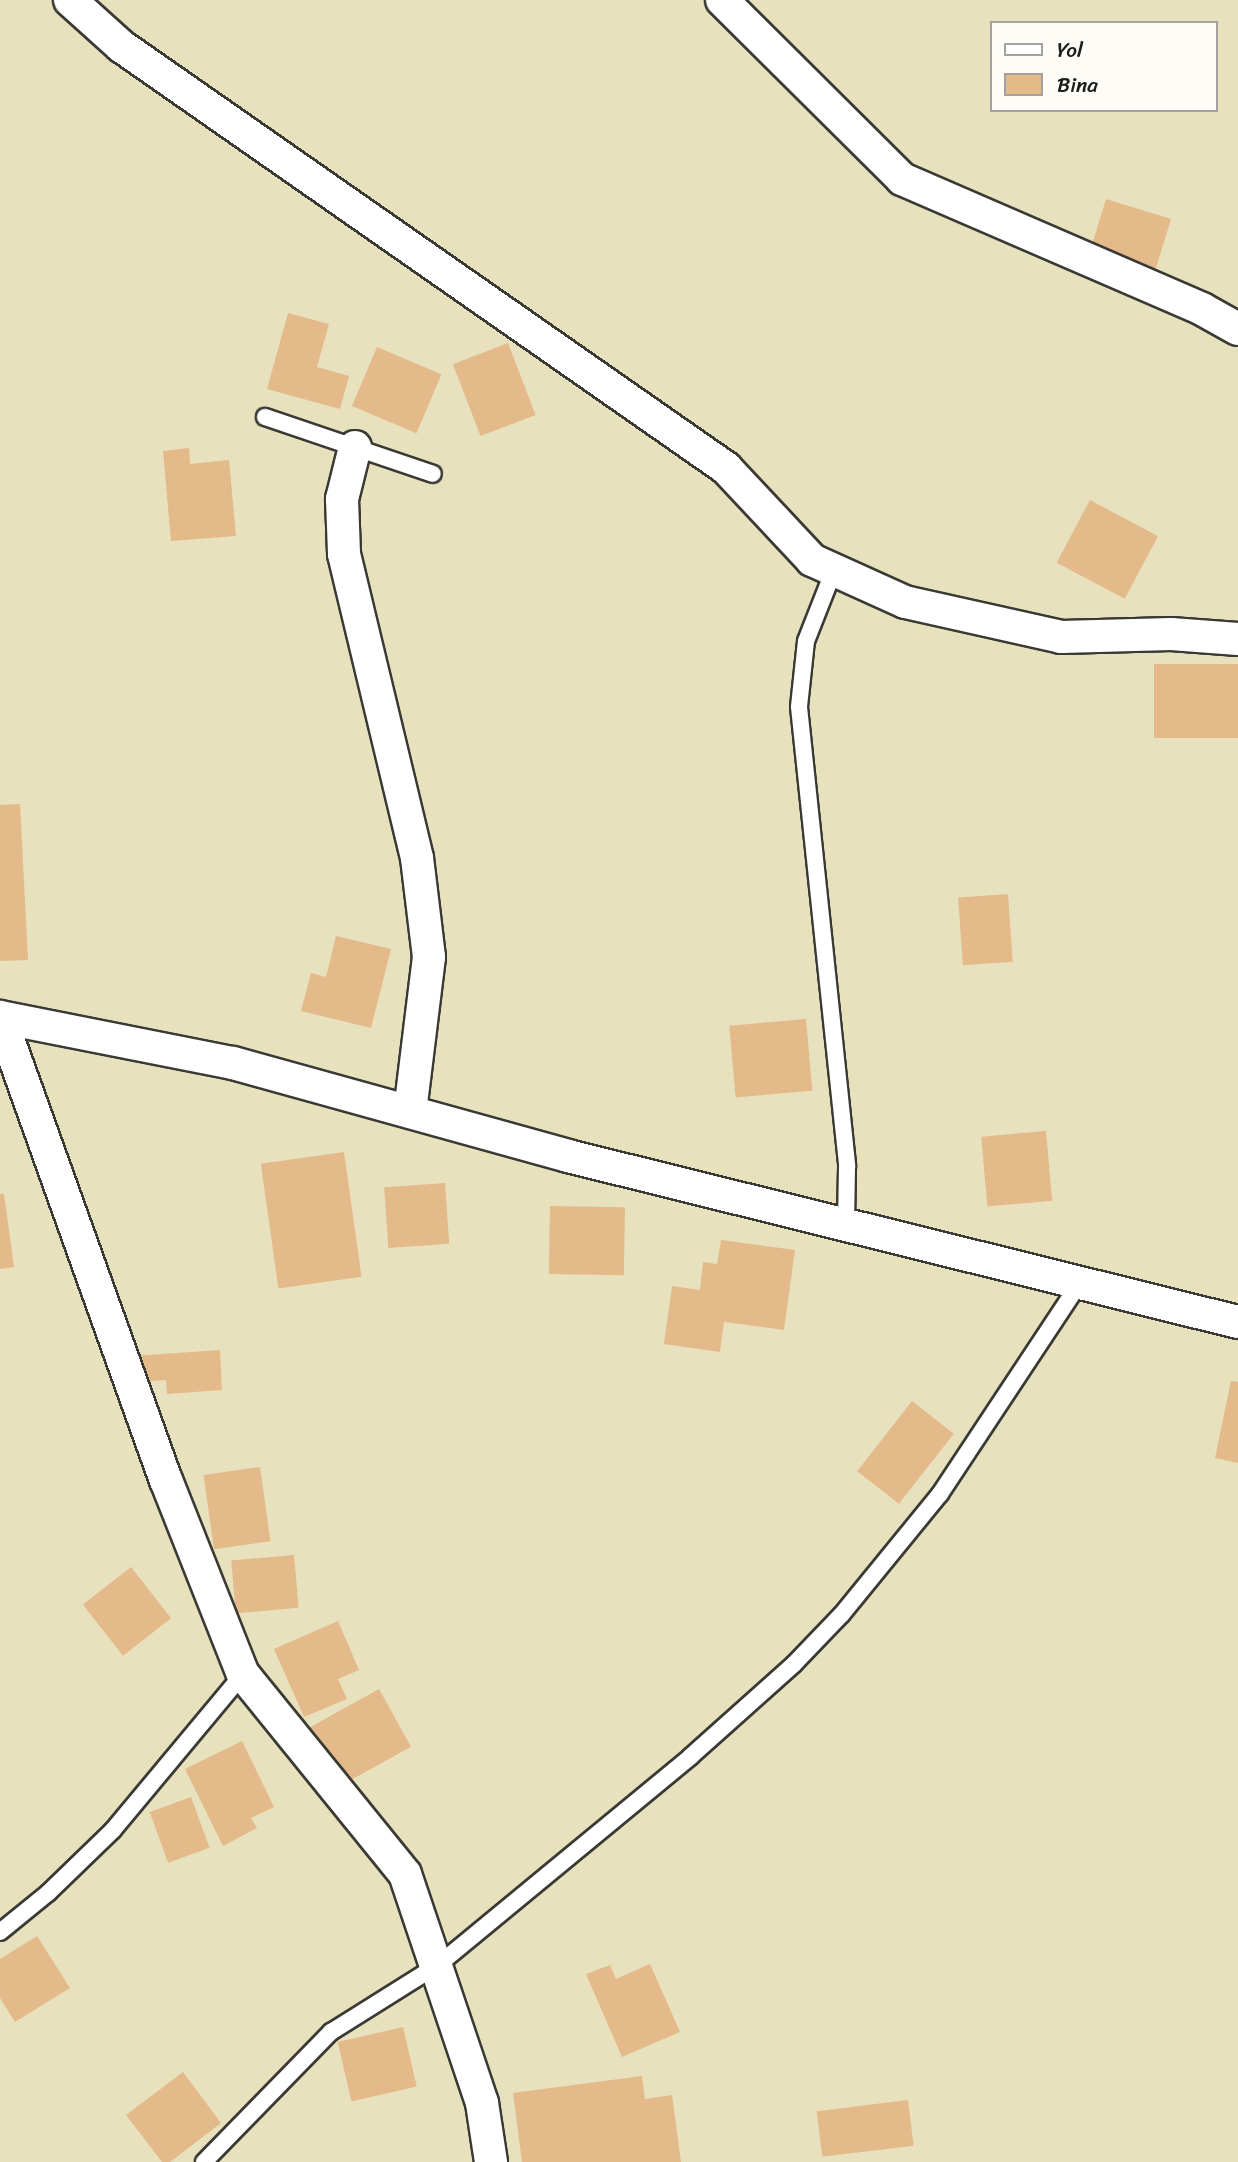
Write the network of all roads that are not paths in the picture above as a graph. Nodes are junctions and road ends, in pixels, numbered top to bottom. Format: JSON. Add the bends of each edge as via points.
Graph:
{"nodes":[{"id":1,"x":70,"y":0,"type":"edge"},
{"id":2,"x":722,"y":0,"type":"edge"},
{"id":3,"x":1238,"y":329,"type":"edge"},
{"id":4,"x":265,"y":416,"type":"dead end"},
{"id":5,"x":355,"y":447,"type":"junction"},
{"id":6,"x":433,"y":474,"type":"dead end"},
{"id":7,"x":834,"y":570,"type":"junction"},
{"id":8,"x":1238,"y":639,"type":"edge"},
{"id":9,"x":0,"y":1017,"type":"edge"},
{"id":10,"x":410,"y":1112,"type":"junction"},
{"id":11,"x":846,"y":1223,"type":"junction"},
{"id":12,"x":1081,"y":1281,"type":"junction"},
{"id":13,"x":1238,"y":1322,"type":"edge"},
{"id":14,"x":243,"y":1674,"type":"junction"},
{"id":15,"x":0,"y":1932,"type":"edge"},
{"id":16,"x":439,"y":1965,"type":"junction"},
{"id":17,"x":204,"y":2162,"type":"edge"},
{"id":18,"x":491,"y":2162,"type":"edge"}],
"edges":[{"from":1,"to":7,"type":"street","via":[[121,46],[726,468],[812,560]]},
{"from":2,"to":3,"type":"street","via":[[902,179]]},
{"from":4,"to":5,"type":"lane"},
{"from":5,"to":6,"type":"lane"},
{"from":5,"to":10,"type":"street","via":[[342,499],[344,554],[417,858],[429,957]]},
{"from":7,"to":8,"type":"street","via":[[905,602],[1061,637],[1171,634]]},
{"from":7,"to":11,"type":"lane","via":[[806,641],[799,707],[847,1167]]},
{"from":9,"to":10,"type":"street","via":[[233,1063]]},
{"from":9,"to":14,"type":"street","via":[[166,1480]]},
{"from":10,"to":11,"type":"street","via":[[568,1156]]},
{"from":11,"to":12,"type":"street"},
{"from":12,"to":13,"type":"street"},
{"from":12,"to":16,"type":"lane","via":[[940,1494],[842,1614],[744,1712]]},
{"from":14,"to":15,"type":"lane","via":[[114,1830],[48,1894]]},
{"from":14,"to":16,"type":"street","via":[[405,1874]]},
{"from":16,"to":17,"type":"lane","via":[[331,2032]]},
{"from":16,"to":18,"type":"street","via":[[482,2104]]}]}
